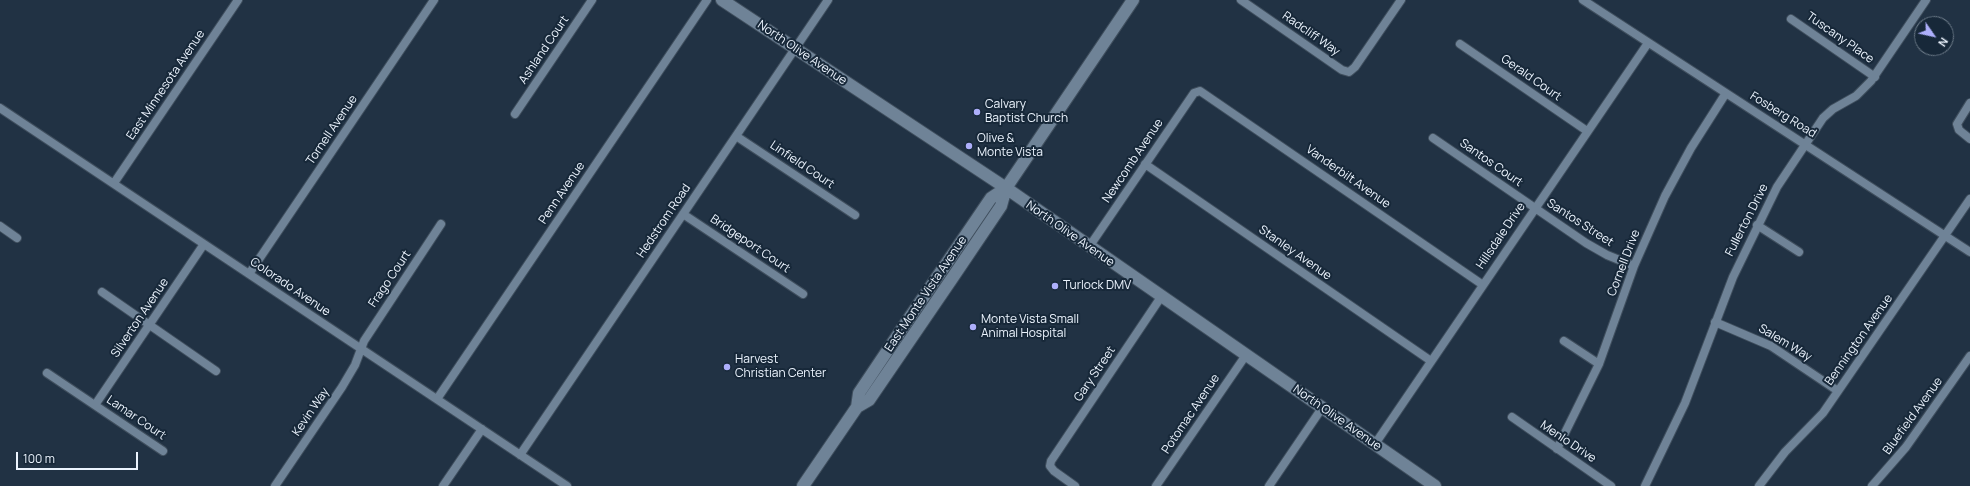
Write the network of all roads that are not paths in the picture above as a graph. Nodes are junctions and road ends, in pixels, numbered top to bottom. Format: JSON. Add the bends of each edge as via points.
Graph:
{"nodes":[{"id":1,"x":238,"y":0,"type":"edge"},
{"id":2,"x":434,"y":0,"type":"edge"},
{"id":3,"x":592,"y":0,"type":"edge"},
{"id":4,"x":707,"y":0,"type":"edge"},
{"id":5,"x":722,"y":0,"type":"edge"},
{"id":6,"x":828,"y":0,"type":"edge"},
{"id":7,"x":1134,"y":0,"type":"edge"},
{"id":8,"x":1241,"y":0,"type":"edge"},
{"id":9,"x":1401,"y":0,"type":"edge"},
{"id":10,"x":1926,"y":0,"type":"edge"},
{"id":11,"x":1587,"y":1,"type":"edge"},
{"id":12,"x":1791,"y":19,"type":"dead end"},
{"id":13,"x":1648,"y":43,"type":"junction"},
{"id":14,"x":1460,"y":44,"type":"dead end"},
{"id":15,"x":795,"y":49,"type":"junction"},
{"id":16,"x":1875,"y":76,"type":"junction"},
{"id":17,"x":1198,"y":90,"type":"joint"},
{"id":18,"x":1726,"y":93,"type":"junction"},
{"id":19,"x":1970,"y":103,"type":"edge"},
{"id":20,"x":0,"y":108,"type":"edge"},
{"id":21,"x":515,"y":114,"type":"dead end"},
{"id":22,"x":1587,"y":131,"type":"junction"},
{"id":23,"x":736,"y":136,"type":"junction"},
{"id":24,"x":1434,"y":138,"type":"dead end"},
{"id":25,"x":1970,"y":138,"type":"edge"},
{"id":26,"x":1805,"y":143,"type":"junction"},
{"id":27,"x":1145,"y":164,"type":"junction"},
{"id":28,"x":114,"y":183,"type":"junction"},
{"id":29,"x":1006,"y":188,"type":"junction"},
{"id":30,"x":1970,"y":199,"type":"edge"},
{"id":31,"x":1535,"y":208,"type":"junction"},
{"id":32,"x":683,"y":214,"type":"junction"},
{"id":33,"x":855,"y":215,"type":"dead end"},
{"id":34,"x":442,"y":224,"type":"dead end"},
{"id":35,"x":1757,"y":225,"type":"junction"},
{"id":36,"x":0,"y":226,"type":"edge"},
{"id":37,"x":1946,"y":236,"type":"junction"},
{"id":38,"x":18,"y":238,"type":"dead end"},
{"id":39,"x":204,"y":244,"type":"junction"},
{"id":40,"x":1089,"y":247,"type":"junction"},
{"id":41,"x":1799,"y":252,"type":"dead end"},
{"id":42,"x":1970,"y":252,"type":"edge"},
{"id":43,"x":1634,"y":266,"type":"junction"},
{"id":44,"x":249,"y":274,"type":"junction"},
{"id":45,"x":1483,"y":285,"type":"junction"},
{"id":46,"x":102,"y":292,"type":"dead end"},
{"id":47,"x":803,"y":294,"type":"dead end"},
{"id":48,"x":1161,"y":297,"type":"junction"},
{"id":49,"x":908,"y":320,"type":"junction"},
{"id":50,"x":1715,"y":322,"type":"junction"},
{"id":51,"x":149,"y":325,"type":"junction"},
{"id":52,"x":1564,"y":341,"type":"dead end"},
{"id":53,"x":361,"y":348,"type":"junction"},
{"id":54,"x":1246,"y":355,"type":"junction"},
{"id":55,"x":1970,"y":356,"type":"edge"},
{"id":56,"x":1431,"y":361,"type":"junction"},
{"id":57,"x":1599,"y":364,"type":"junction"},
{"id":58,"x":892,"y":366,"type":"junction"},
{"id":59,"x":216,"y":371,"type":"dead end"},
{"id":60,"x":47,"y":373,"type":"dead end"},
{"id":61,"x":1838,"y":391,"type":"junction"},
{"id":62,"x":437,"y":399,"type":"junction"},
{"id":63,"x":95,"y":405,"type":"junction"},
{"id":64,"x":857,"y":407,"type":"junction"},
{"id":65,"x":1322,"y":408,"type":"junction"},
{"id":66,"x":1512,"y":418,"type":"dead end"},
{"id":67,"x":482,"y":429,"type":"junction"},
{"id":68,"x":1375,"y":444,"type":"junction"},
{"id":69,"x":1557,"y":449,"type":"junction"},
{"id":70,"x":163,"y":450,"type":"dead end"},
{"id":71,"x":520,"y":455,"type":"junction"},
{"id":72,"x":557,"y":483,"type":"edge"},
{"id":73,"x":275,"y":486,"type":"edge"},
{"id":74,"x":443,"y":486,"type":"edge"},
{"id":75,"x":567,"y":486,"type":"edge"},
{"id":76,"x":803,"y":486,"type":"edge"},
{"id":77,"x":1075,"y":486,"type":"edge"},
{"id":78,"x":1156,"y":486,"type":"edge"},
{"id":79,"x":1269,"y":486,"type":"edge"},
{"id":80,"x":1435,"y":486,"type":"edge"},
{"id":81,"x":1612,"y":486,"type":"edge"},
{"id":82,"x":1645,"y":486,"type":"edge"},
{"id":83,"x":1759,"y":486,"type":"edge"},
{"id":84,"x":1872,"y":486,"type":"edge"}],
"edges":[{"from":1,"to":28,"type":"street","name":"East Minnesota Avenue"},
{"from":2,"to":44,"type":"street","name":"Tornell Avenue"},
{"from":3,"to":21,"type":"street","name":"Ashland Court"},
{"from":4,"to":62,"type":"street","name":"Penn Avenue"},
{"from":5,"to":15,"type":"main road","name":"North Olive Avenue"},
{"from":6,"to":15,"type":"street","name":"Hedstrom Road"},
{"from":7,"to":29,"type":"main road","name":"East Monte Vista Avenue"},
{"from":8,"to":9,"type":"street","name":"Radcliff Way","via":[[1342,70],[1349,72]]},
{"from":10,"to":16,"type":"street","name":"Fullerton Drive"},
{"from":11,"to":13,"type":"street","name":"Fosberg Road"},
{"from":12,"to":16,"type":"street","name":"Tuscany Place"},
{"from":13,"to":18,"type":"street","name":"Fosberg Road"},
{"from":13,"to":22,"type":"street","name":"Hillsdale Drive"},
{"from":14,"to":22,"type":"street","name":"Gerald Court"},
{"from":15,"to":23,"type":"street","name":"Hedstrom Road"},
{"from":15,"to":29,"type":"main road","name":"North Olive Avenue"},
{"from":16,"to":26,"type":"street","name":"Fullerton Drive","via":[[1856,96],[1826,115]]},
{"from":17,"to":27,"type":"street","name":"Newcomb Avenue"},
{"from":17,"to":45,"type":"street","name":"Vanderbilt Avenue"},
{"from":18,"to":26,"type":"street","name":"Fosberg Road"},
{"from":18,"to":43,"type":"street","name":"Cornell Drive","via":[[1677,173]]},
{"from":19,"to":25,"type":"street","via":[[1958,121],[1957,128]]},
{"from":20,"to":28,"type":"street","name":"Colorado Avenue"},
{"from":22,"to":31,"type":"street","name":"Hillsdale Drive"},
{"from":23,"to":32,"type":"street","name":"Hedstrom Road"},
{"from":23,"to":33,"type":"street","name":"Linfield Court"},
{"from":24,"to":31,"type":"street","name":"Santos Court"},
{"from":26,"to":35,"type":"street","name":"Fullerton Drive"},
{"from":26,"to":37,"type":"street","name":"Fosberg Road"},
{"from":27,"to":40,"type":"street","name":"Newcomb Avenue"},
{"from":27,"to":56,"type":"street","name":"Stanley Avenue"},
{"from":28,"to":39,"type":"street","name":"Colorado Avenue"},
{"from":29,"to":40,"type":"main road","name":"North Olive Avenue"},
{"from":29,"to":49,"type":"main road","name":"East Monte Vista Avenue","via":[[991,198]]},
{"from":29,"to":58,"type":"main road","name":"East Monte Vista Avenue","via":[[1001,206]]},
{"from":30,"to":37,"type":"street","name":"Bennington Avenue"},
{"from":31,"to":43,"type":"street","name":"Santos Street","via":[[1594,249]]},
{"from":31,"to":45,"type":"street","name":"Hillsdale Drive"},
{"from":32,"to":47,"type":"street","name":"Bridgeport Court"},
{"from":32,"to":71,"type":"street","name":"Hedstrom Road"},
{"from":34,"to":53,"type":"street","name":"Frago Court"},
{"from":35,"to":41,"type":"street"},
{"from":35,"to":50,"type":"street","name":"Fullerton Drive"},
{"from":36,"to":38,"type":"street"},
{"from":37,"to":42,"type":"street","name":"Fosberg Road"},
{"from":37,"to":61,"type":"street","name":"Bennington Avenue"},
{"from":39,"to":44,"type":"street","name":"Colorado Avenue"},
{"from":39,"to":51,"type":"street","name":"Silverton Avenue"},
{"from":40,"to":48,"type":"main road","name":"North Olive Avenue"},
{"from":43,"to":57,"type":"street","name":"Cornell Drive"},
{"from":44,"to":53,"type":"street","name":"Colorado Avenue"},
{"from":45,"to":56,"type":"street","name":"Hillsdale Drive"},
{"from":46,"to":51,"type":"street"},
{"from":48,"to":54,"type":"main road","name":"North Olive Avenue"},
{"from":48,"to":77,"type":"street","name":"Gary Street","via":[[1051,460],[1050,466],[1054,471]]},
{"from":49,"to":58,"type":"main road","via":[[900,342],[888,360]]},
{"from":49,"to":64,"type":"main road","name":"East Monte Vista Avenue","via":[[859,393]]},
{"from":50,"to":61,"type":"street","name":"Salem Way","via":[[1771,346]]},
{"from":50,"to":82,"type":"street","name":"Fullerton Drive","via":[[1686,403]]},
{"from":51,"to":59,"type":"street"},
{"from":51,"to":63,"type":"street","name":"Silverton Avenue"},
{"from":52,"to":57,"type":"street"},
{"from":53,"to":62,"type":"street","name":"Colorado Avenue"},
{"from":53,"to":73,"type":"street","name":"Kevin Way","via":[[355,365],[342,387]]},
{"from":54,"to":65,"type":"main road","name":"North Olive Avenue"},
{"from":54,"to":78,"type":"street","name":"Potomac Avenue"},
{"from":55,"to":84,"type":"street","name":"Bluefield Avenue","via":[[1902,453]]},
{"from":56,"to":68,"type":"street","name":"Hillsdale Drive"},
{"from":57,"to":69,"type":"street","name":"Cornell Drive"},
{"from":58,"to":64,"type":"main road","name":"East Monte Vista Avenue","via":[[869,400]]},
{"from":60,"to":63,"type":"street","name":"Lamar Court"},
{"from":61,"to":83,"type":"street","name":"Bennington Avenue","via":[[1823,413],[1785,452]]},
{"from":62,"to":67,"type":"street","name":"Colorado Avenue"},
{"from":63,"to":70,"type":"street","name":"Lamar Court"},
{"from":64,"to":76,"type":"main road","name":"East Monte Vista Avenue"},
{"from":65,"to":68,"type":"main road","name":"North Olive Avenue"},
{"from":65,"to":79,"type":"street"},
{"from":66,"to":69,"type":"street","name":"Menlo Drive"},
{"from":67,"to":71,"type":"street","name":"Colorado Avenue"},
{"from":67,"to":74,"type":"street"},
{"from":68,"to":80,"type":"main road","name":"North Olive Avenue"},
{"from":69,"to":81,"type":"street","name":"Menlo Drive"},
{"from":71,"to":72,"type":"street","name":"Colorado Avenue"},
{"from":72,"to":75,"type":"street","name":"Colorado Avenue"}]}
